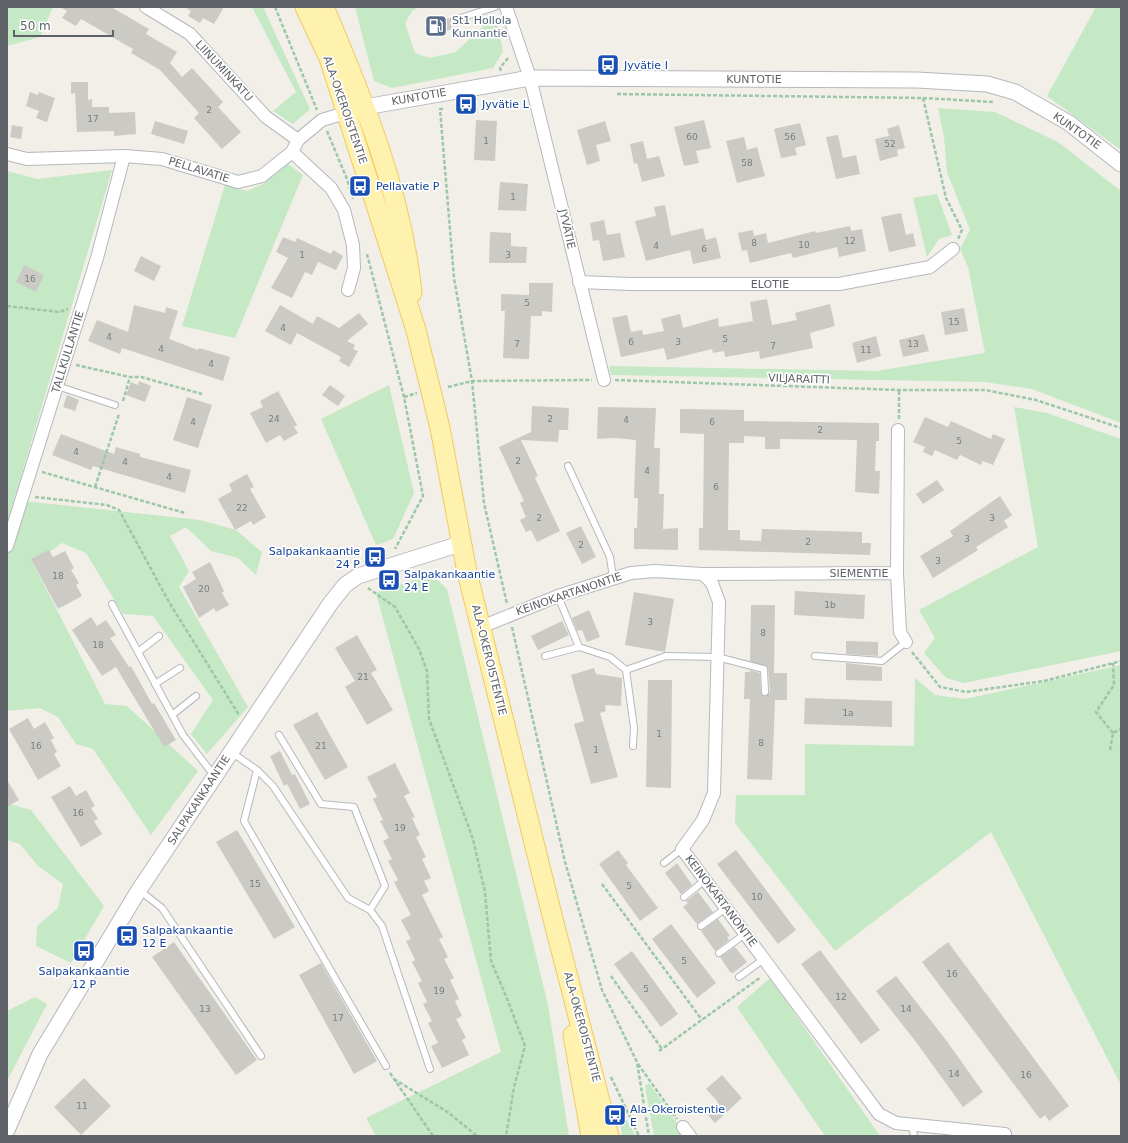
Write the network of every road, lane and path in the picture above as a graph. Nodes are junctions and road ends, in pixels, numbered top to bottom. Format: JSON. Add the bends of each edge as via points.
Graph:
{"nodes":[{"id":1,"x":146,"y":7,"type":"edge"},
{"id":2,"x":305,"y":7,"type":"edge"},
{"id":3,"x":324,"y":7,"type":"edge"},
{"id":4,"x":495,"y":7,"type":"edge"},
{"id":5,"x":506,"y":7,"type":"edge"},
{"id":6,"x":454,"y":20,"type":"dead end"},
{"id":7,"x":530,"y":78,"type":"junction"},
{"id":8,"x":614,"y":94,"type":"dead end"},
{"id":9,"x":923,"y":98,"type":"junction"},
{"id":10,"x":999,"y":103,"type":"dead end"},
{"id":11,"x":365,"y":107,"type":"junction"},
{"id":12,"x":447,"y":108,"type":"dead end"},
{"id":13,"x":347,"y":113,"type":"junction"},
{"id":14,"x":298,"y":140,"type":"junction"},
{"id":15,"x":292,"y":152,"type":"junction"},
{"id":16,"x":7,"y":154,"type":"edge"},
{"id":17,"x":124,"y":156,"type":"junction"},
{"id":18,"x":1121,"y":164,"type":"edge"},
{"id":19,"x":953,"y":249,"type":"joint"},
{"id":20,"x":579,"y":282,"type":"junction"},
{"id":21,"x":348,"y":290,"type":"dead end"},
{"id":22,"x":82,"y":305,"type":"junction"},
{"id":23,"x":7,"y":306,"type":"edge"},
{"id":24,"x":416,"y":330,"type":"junction"},
{"id":25,"x":64,"y":363,"type":"junction"},
{"id":26,"x":130,"y":377,"type":"junction"},
{"id":27,"x":604,"y":380,"type":"junction"},
{"id":28,"x":472,"y":381,"type":"junction"},
{"id":29,"x":57,"y":386,"type":"junction"},
{"id":30,"x":448,"y":387,"type":"dead end"},
{"id":31,"x":899,"y":390,"type":"junction"},
{"id":32,"x":423,"y":392,"type":"dead end"},
{"id":33,"x":202,"y":394,"type":"dead end"},
{"id":34,"x":115,"y":405,"type":"dead end"},
{"id":35,"x":1121,"y":428,"type":"edge"},
{"id":36,"x":898,"y":430,"type":"joint"},
{"id":37,"x":568,"y":466,"type":"dead end"},
{"id":38,"x":32,"y":469,"type":"junction"},
{"id":39,"x":95,"y":487,"type":"junction"},
{"id":40,"x":23,"y":496,"type":"junction"},
{"id":41,"x":185,"y":513,"type":"dead end"},
{"id":42,"x":460,"y":544,"type":"junction"},
{"id":43,"x":7,"y":546,"type":"edge"},
{"id":44,"x":390,"y":551,"type":"dead end"},
{"id":45,"x":897,"y":573,"type":"junction"},
{"id":46,"x":703,"y":574,"type":"junction"},
{"id":47,"x":613,"y":578,"type":"junction"},
{"id":48,"x":368,"y":588,"type":"dead end"},
{"id":49,"x":558,"y":596,"type":"junction"},
{"id":50,"x":112,"y":604,"type":"dead end"},
{"id":51,"x":509,"y":616,"type":"junction"},
{"id":52,"x":481,"y":627,"type":"junction"},
{"id":53,"x":158,"y":636,"type":"dead end"},
{"id":54,"x":906,"y":642,"type":"junction"},
{"id":55,"x":579,"y":647,"type":"junction"},
{"id":56,"x":138,"y":652,"type":"junction"},
{"id":57,"x":545,"y":656,"type":"dead end"},
{"id":58,"x":815,"y":656,"type":"dead end"},
{"id":59,"x":717,"y":657,"type":"junction"},
{"id":60,"x":1121,"y":661,"type":"edge"},
{"id":61,"x":1113,"y":663,"type":"junction"},
{"id":62,"x":180,"y":668,"type":"dead end"},
{"id":63,"x":626,"y":670,"type":"junction"},
{"id":64,"x":155,"y":684,"type":"junction"},
{"id":65,"x":765,"y":692,"type":"dead end"},
{"id":66,"x":196,"y":696,"type":"dead end"},
{"id":67,"x":172,"y":715,"type":"junction"},
{"id":68,"x":241,"y":719,"type":"dead end"},
{"id":69,"x":1121,"y":729,"type":"edge"},
{"id":70,"x":1112,"y":733,"type":"junction"},
{"id":71,"x":279,"y":735,"type":"dead end"},
{"id":72,"x":633,"y":746,"type":"dead end"},
{"id":73,"x":1110,"y":750,"type":"dead end"},
{"id":74,"x":231,"y":752,"type":"junction"},
{"id":75,"x":257,"y":770,"type":"junction"},
{"id":76,"x":215,"y":777,"type":"junction"},
{"id":77,"x":682,"y":849,"type":"junction"},
{"id":78,"x":664,"y":863,"type":"dead end"},
{"id":79,"x":705,"y":880,"type":"junction"},
{"id":80,"x":602,"y":884,"type":"dead end"},
{"id":81,"x":139,"y":890,"type":"junction"},
{"id":82,"x":684,"y":897,"type":"dead end"},
{"id":83,"x":726,"y":908,"type":"junction"},
{"id":84,"x":370,"y":910,"type":"junction"},
{"id":85,"x":553,"y":919,"type":"junction"},
{"id":86,"x":700,"y":926,"type":"dead end"},
{"id":87,"x":745,"y":934,"type":"junction"},
{"id":88,"x":719,"y":953,"type":"dead end"},
{"id":89,"x":764,"y":959,"type":"junction"},
{"id":90,"x":772,"y":969,"type":"junction"},
{"id":91,"x":611,"y":976,"type":"dead end"},
{"id":92,"x":738,"y":977,"type":"dead end"},
{"id":93,"x":702,"y":1020,"type":"junction"},
{"id":94,"x":662,"y":1049,"type":"junction"},
{"id":95,"x":659,"y":1051,"type":"dead end"},
{"id":96,"x":261,"y":1056,"type":"dead end"},
{"id":97,"x":637,"y":1062,"type":"junction"},
{"id":98,"x":386,"y":1066,"type":"joint"},
{"id":99,"x":430,"y":1069,"type":"dead end"},
{"id":100,"x":394,"y":1079,"type":"junction"},
{"id":101,"x":609,"y":1086,"type":"dead end"},
{"id":102,"x":7,"y":1130,"type":"edge"},
{"id":103,"x":913,"y":1130,"type":"edge"},
{"id":104,"x":686,"y":1132,"type":"edge"},
{"id":105,"x":1005,"y":1134,"type":"dead end"},
{"id":106,"x":433,"y":1136,"type":"edge"},
{"id":107,"x":477,"y":1136,"type":"edge"},
{"id":108,"x":506,"y":1136,"type":"edge"},
{"id":109,"x":592,"y":1136,"type":"edge"},
{"id":110,"x":609,"y":1136,"type":"edge"},
{"id":111,"x":639,"y":1136,"type":"edge"},
{"id":112,"x":649,"y":1136,"type":"edge"}],
"edges":[{"from":1,"to":14,"type":"street","name":"LIINUMINKATU","via":[[190,34],[266,117]]},
{"from":2,"to":13,"type":"main road","name":"ALA-OKEROISTENTIE","via":[[328,58]]},
{"from":3,"to":11,"type":"main road","name":"ALA-OKEROISTENTIE"},
{"from":4,"to":6,"type":"lane"},
{"from":5,"to":7,"type":"street","name":"JYVÄTIE"},
{"from":7,"to":11,"type":"street","name":"KUNTOTIE"},
{"from":7,"to":18,"type":"street","name":"KUNTOTIE","via":[[917,80],[987,84],[1015,92],[1069,123]]},
{"from":7,"to":20,"type":"street","name":"JYVÄTIE"},
{"from":8,"to":9,"type":"path"},
{"from":9,"to":10,"type":"path","via":[[973,99]]},
{"from":9,"to":19,"type":"path","via":[[946,198],[962,230]]},
{"from":11,"to":13,"type":"street","name":"PELLAVATIE"},
{"from":11,"to":24,"type":"main road","name":"ALA-OKEROISTENTIE","via":[[398,211],[409,263]]},
{"from":12,"to":28,"type":"path","via":[[440,109],[454,278]]},
{"from":13,"to":14,"type":"street","name":"PELLAVATIE","via":[[322,120]]},
{"from":13,"to":24,"type":"main road","name":"ALA-OKEROISTENTIE"},
{"from":14,"to":15,"type":"street","name":"PELLAVATIE"},
{"from":15,"to":17,"type":"street","name":"PELLAVATIE","via":[[262,176],[238,182],[162,159]]},
{"from":15,"to":21,"type":"street","via":[[331,188],[344,210],[353,245],[354,268]]},
{"from":16,"to":17,"type":"street","name":"PELLAVATIE","via":[[27,159]]},
{"from":17,"to":22,"type":"street","name":"TALLKULLANTIE"},
{"from":19,"to":20,"type":"street","name":"ELOTIE","via":[[930,267],[839,284]]},
{"from":20,"to":27,"type":"street","name":"JYVÄTIE"},
{"from":22,"to":23,"type":"path","via":[[59,312]]},
{"from":22,"to":25,"type":"street","name":"TALLKULLANTIE"},
{"from":24,"to":42,"type":"main road","name":"ALA-OKEROISTENTIE","via":[[440,428]]},
{"from":25,"to":26,"type":"path"},
{"from":25,"to":29,"type":"street","name":"TALLKULLANTIE"},
{"from":26,"to":33,"type":"path","via":[[141,377]]},
{"from":26,"to":39,"type":"path"},
{"from":27,"to":28,"type":"path","name":"VILJARAITTI"},
{"from":27,"to":31,"type":"path","name":"VILJARAITTI"},
{"from":28,"to":30,"type":"path","name":"VILJARAITTI"},
{"from":28,"to":51,"type":"path","via":[[484,503]]},
{"from":29,"to":34,"type":"lane"},
{"from":29,"to":38,"type":"street","name":"TALLKULLANTIE"},
{"from":31,"to":35,"type":"path","name":"VILJARAITTI","via":[[984,390],[1036,400]]},
{"from":31,"to":36,"type":"path"},
{"from":32,"to":44,"type":"path","via":[[404,397],[423,496],[397,549]]},
{"from":36,"to":45,"type":"street","name":"SIEMENTIE"},
{"from":37,"to":47,"type":"lane","via":[[610,557]]},
{"from":38,"to":39,"type":"path"},
{"from":38,"to":40,"type":"street","name":"TALLKULLANTIE"},
{"from":39,"to":41,"type":"path"},
{"from":40,"to":43,"type":"street","name":"TALLKULLANTIE"},
{"from":40,"to":68,"type":"path","via":[[107,505],[119,510],[169,602]]},
{"from":42,"to":52,"type":"main road","name":"ALA-OKEROISTENTIE"},
{"from":42,"to":74,"type":"street","name":"SALPAKANKAANTIE","via":[[358,576],[345,585]]},
{"from":45,"to":46,"type":"street","name":"SIEMENTIE"},
{"from":45,"to":54,"type":"street","via":[[900,632]]},
{"from":46,"to":47,"type":"street","name":"KEINOKARTANONTIE","via":[[655,570]]},
{"from":46,"to":59,"type":"street","name":"KEINOKARTANONTIE","via":[[712,583],[719,602]]},
{"from":47,"to":49,"type":"street","name":"KEINOKARTANONTIE"},
{"from":48,"to":108,"type":"path","via":[[395,607],[419,649],[427,672],[429,719],[474,839],[485,892],[491,962],[525,1046],[514,1087]]},
{"from":49,"to":51,"type":"street","name":"KEINOKARTANONTIE"},
{"from":49,"to":55,"type":"lane"},
{"from":50,"to":56,"type":"lane"},
{"from":51,"to":52,"type":"street","name":"KEINOKARTANONTIE"},
{"from":51,"to":97,"type":"path","via":[[565,862],[602,990]]},
{"from":52,"to":85,"type":"main road","name":"ALA-OKEROISTENTIE"},
{"from":53,"to":56,"type":"lane"},
{"from":54,"to":58,"type":"lane","via":[[882,661]]},
{"from":54,"to":61,"type":"path","via":[[940,687],[966,692],[1044,680]]},
{"from":55,"to":57,"type":"lane"},
{"from":55,"to":63,"type":"lane","via":[[610,658]]},
{"from":56,"to":64,"type":"lane"},
{"from":59,"to":63,"type":"lane","via":[[666,656]]},
{"from":59,"to":65,"type":"lane","via":[[764,669]]},
{"from":59,"to":77,"type":"street","name":"KEINOKARTANONTIE","via":[[714,793],[703,820]]},
{"from":60,"to":61,"type":"path"},
{"from":61,"to":70,"type":"path","via":[[1114,685],[1096,712]]},
{"from":62,"to":64,"type":"lane"},
{"from":63,"to":72,"type":"lane","via":[[634,728]]},
{"from":64,"to":67,"type":"lane"},
{"from":66,"to":67,"type":"lane"},
{"from":67,"to":76,"type":"lane","via":[[183,736]]},
{"from":69,"to":70,"type":"path"},
{"from":70,"to":73,"type":"path"},
{"from":71,"to":84,"type":"lane","via":[[321,804],[354,807],[385,886]]},
{"from":74,"to":75,"type":"lane"},
{"from":74,"to":76,"type":"street","name":"SALPAKANKAANTIE"},
{"from":75,"to":84,"type":"lane","via":[[274,786],[348,898]]},
{"from":75,"to":98,"type":"lane","via":[[244,821]]},
{"from":76,"to":81,"type":"street","name":"SALPAKANKAANTIE"},
{"from":77,"to":78,"type":"lane"},
{"from":77,"to":79,"type":"street","name":"KEINOKARTANONTIE"},
{"from":79,"to":82,"type":"lane"},
{"from":79,"to":83,"type":"street","name":"KEINOKARTANONTIE"},
{"from":80,"to":93,"type":"path"},
{"from":81,"to":96,"type":"lane","via":[[162,908]]},
{"from":81,"to":102,"type":"street","name":"SALPAKANKAANTIE","via":[[40,1054]]},
{"from":83,"to":86,"type":"lane"},
{"from":83,"to":87,"type":"street","name":"KEINOKARTANONTIE"},
{"from":84,"to":99,"type":"lane","via":[[382,926]]},
{"from":85,"to":109,"type":"main road","name":"ALA-OKEROISTENTIE"},
{"from":85,"to":110,"type":"main road","name":"ALA-OKEROISTENTIE"},
{"from":87,"to":88,"type":"lane"},
{"from":87,"to":89,"type":"street","name":"KEINOKARTANONTIE"},
{"from":89,"to":90,"type":"street","name":"KEINOKARTANONTIE"},
{"from":89,"to":92,"type":"lane"},
{"from":90,"to":93,"type":"path"},
{"from":90,"to":103,"type":"street","name":"KEINOKARTANONTIE","via":[[879,1114]]},
{"from":91,"to":94,"type":"path"},
{"from":93,"to":94,"type":"path"},
{"from":94,"to":95,"type":"path"},
{"from":97,"to":104,"type":"path"},
{"from":97,"to":112,"type":"path"},
{"from":98,"to":100,"type":"path"},
{"from":100,"to":106,"type":"path"},
{"from":100,"to":107,"type":"path","via":[[449,1113]]},
{"from":101,"to":111,"type":"path","via":[[610,1075]]},
{"from":103,"to":105,"type":"street","name":"KEINOKARTANONTIE"}]}
